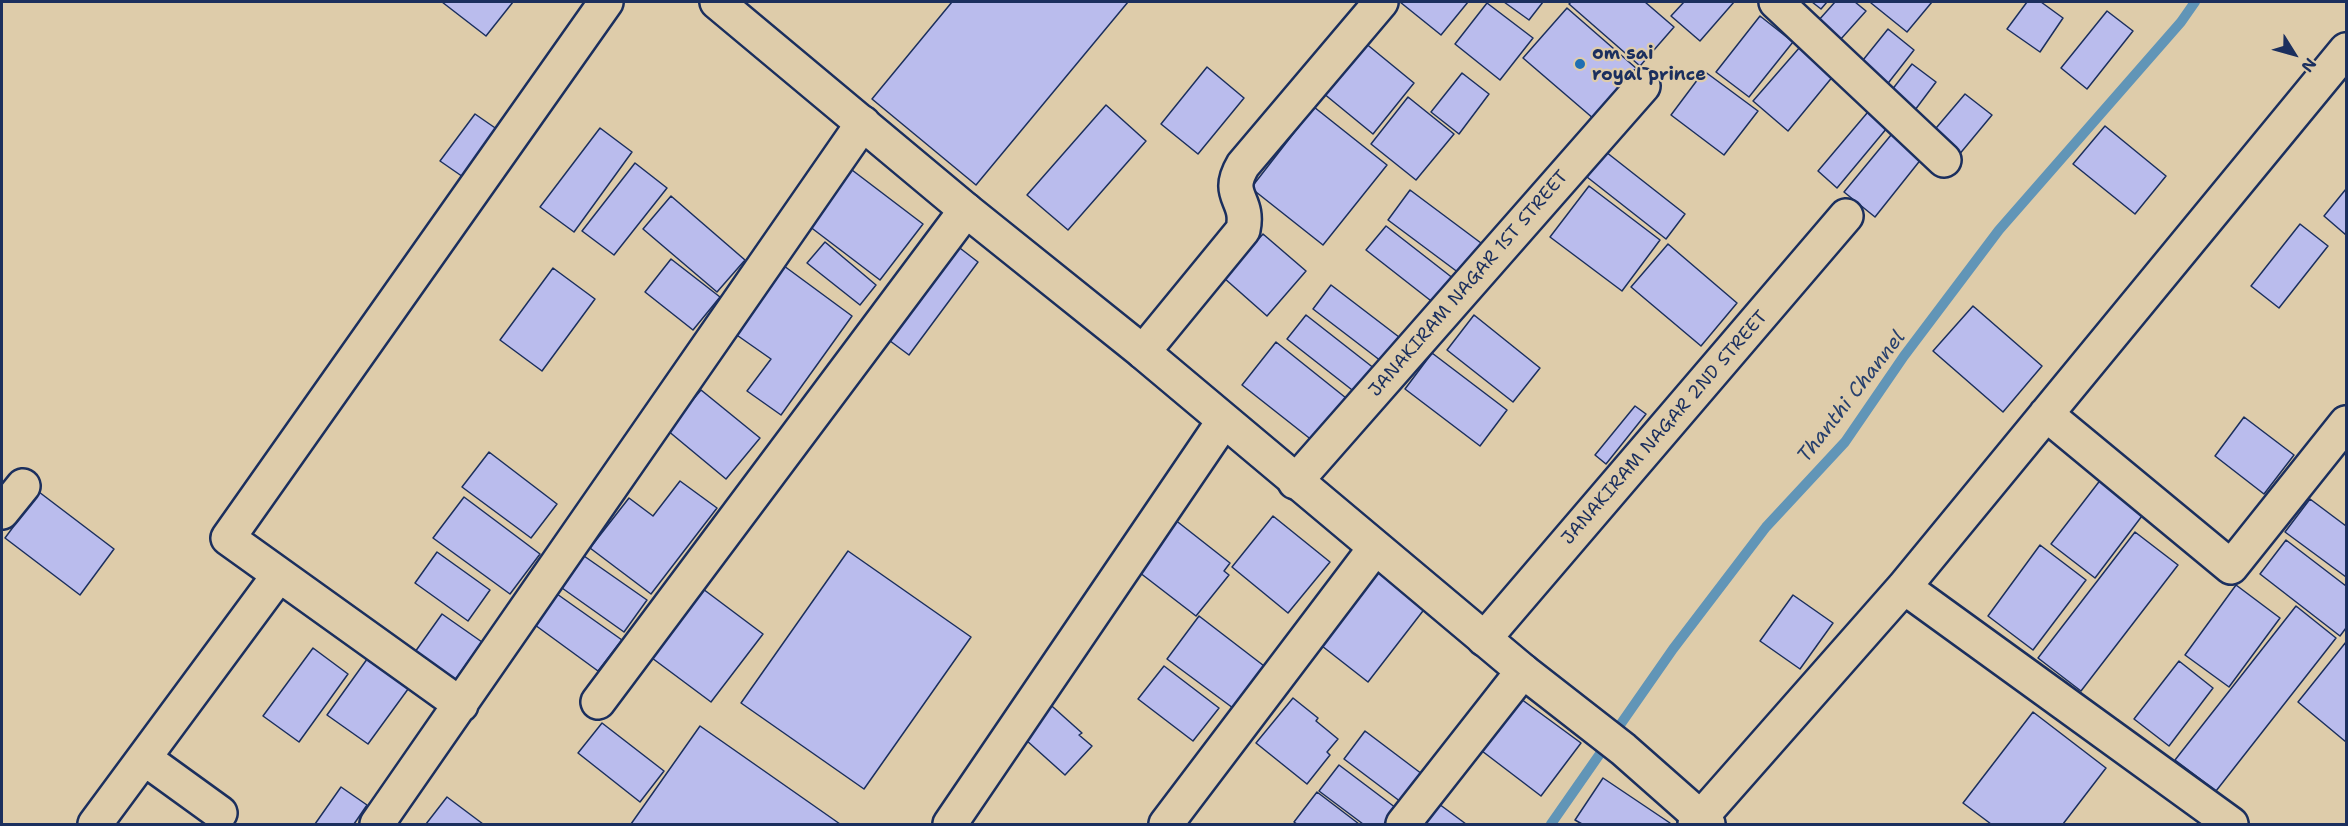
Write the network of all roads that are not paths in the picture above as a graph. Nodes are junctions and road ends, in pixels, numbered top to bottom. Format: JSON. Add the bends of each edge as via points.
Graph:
{"nodes":[{"id":1,"x":606,"y":2,"type":"edge"},
{"id":2,"x":717,"y":2,"type":"edge"},
{"id":3,"x":1381,"y":2,"type":"edge"},
{"id":4,"x":1776,"y":2,"type":"edge"},
{"id":5,"x":2344,"y":58,"type":"edge"},
{"id":6,"x":1643,"y":86,"type":"dead end"},
{"id":7,"x":863,"y":123,"type":"junction"},
{"id":8,"x":1944,"y":160,"type":"dead end"},
{"id":9,"x":966,"y":210,"type":"junction"},
{"id":10,"x":1846,"y":216,"type":"dead end"},
{"id":11,"x":1143,"y":352,"type":"junction"},
{"id":12,"x":2046,"y":414,"type":"junction"},
{"id":13,"x":1223,"y":422,"type":"junction"},
{"id":14,"x":2346,"y":423,"type":"edge"},
{"id":15,"x":1295,"y":482,"type":"junction"},
{"id":16,"x":23,"y":486,"type":"dead end"},
{"id":17,"x":2,"y":512,"type":"edge"},
{"id":18,"x":1375,"y":548,"type":"junction"},
{"id":19,"x":279,"y":575,"type":"junction"},
{"id":20,"x":1904,"y":587,"type":"junction"},
{"id":21,"x":1484,"y":639,"type":"junction"},
{"id":22,"x":1523,"y":671,"type":"junction"},
{"id":23,"x":598,"y":702,"type":"dead end"},
{"id":24,"x":461,"y":705,"type":"junction"},
{"id":25,"x":144,"y":758,"type":"junction"},
{"id":26,"x":220,"y":813,"type":"dead end"},
{"id":27,"x":1701,"y":822,"type":"edge"},
{"id":28,"x":95,"y":825,"type":"edge"},
{"id":29,"x":377,"y":825,"type":"edge"},
{"id":30,"x":950,"y":825,"type":"edge"},
{"id":31,"x":1166,"y":825,"type":"edge"},
{"id":32,"x":1403,"y":825,"type":"edge"},
{"id":33,"x":2231,"y":825,"type":"edge"}],
"edges":[{"from":1,"to":19,"type":"street","via":[[228,538]]},
{"from":2,"to":7,"type":"street"},
{"from":3,"to":11,"type":"street","via":[[1243,165],[1234,180],[1235,192],[1244,208],[1242,230]]},
{"from":4,"to":8,"type":"street"},
{"from":5,"to":12,"type":"street"},
{"from":6,"to":15,"type":"street","name":"JANAKIRAM NAGAR 1ST STREET"},
{"from":7,"to":9,"type":"street"},
{"from":7,"to":24,"type":"street"},
{"from":9,"to":11,"type":"street"},
{"from":9,"to":23,"type":"street"},
{"from":10,"to":21,"type":"street","name":"JANAKIRAM NAGAR 2ND STREET"},
{"from":11,"to":13,"type":"street"},
{"from":12,"to":14,"type":"street","via":[[2231,567]]},
{"from":12,"to":20,"type":"street"},
{"from":13,"to":15,"type":"street"},
{"from":13,"to":30,"type":"street"},
{"from":15,"to":18,"type":"street"},
{"from":16,"to":17,"type":"street"},
{"from":18,"to":21,"type":"street"},
{"from":18,"to":31,"type":"street"},
{"from":19,"to":24,"type":"street"},
{"from":19,"to":25,"type":"street"},
{"from":20,"to":27,"type":"street"},
{"from":20,"to":33,"type":"street"},
{"from":21,"to":22,"type":"street"},
{"from":22,"to":27,"type":"street","via":[[1623,749]]},
{"from":22,"to":32,"type":"street"},
{"from":24,"to":29,"type":"street"},
{"from":25,"to":26,"type":"street"},
{"from":25,"to":28,"type":"street"}]}
